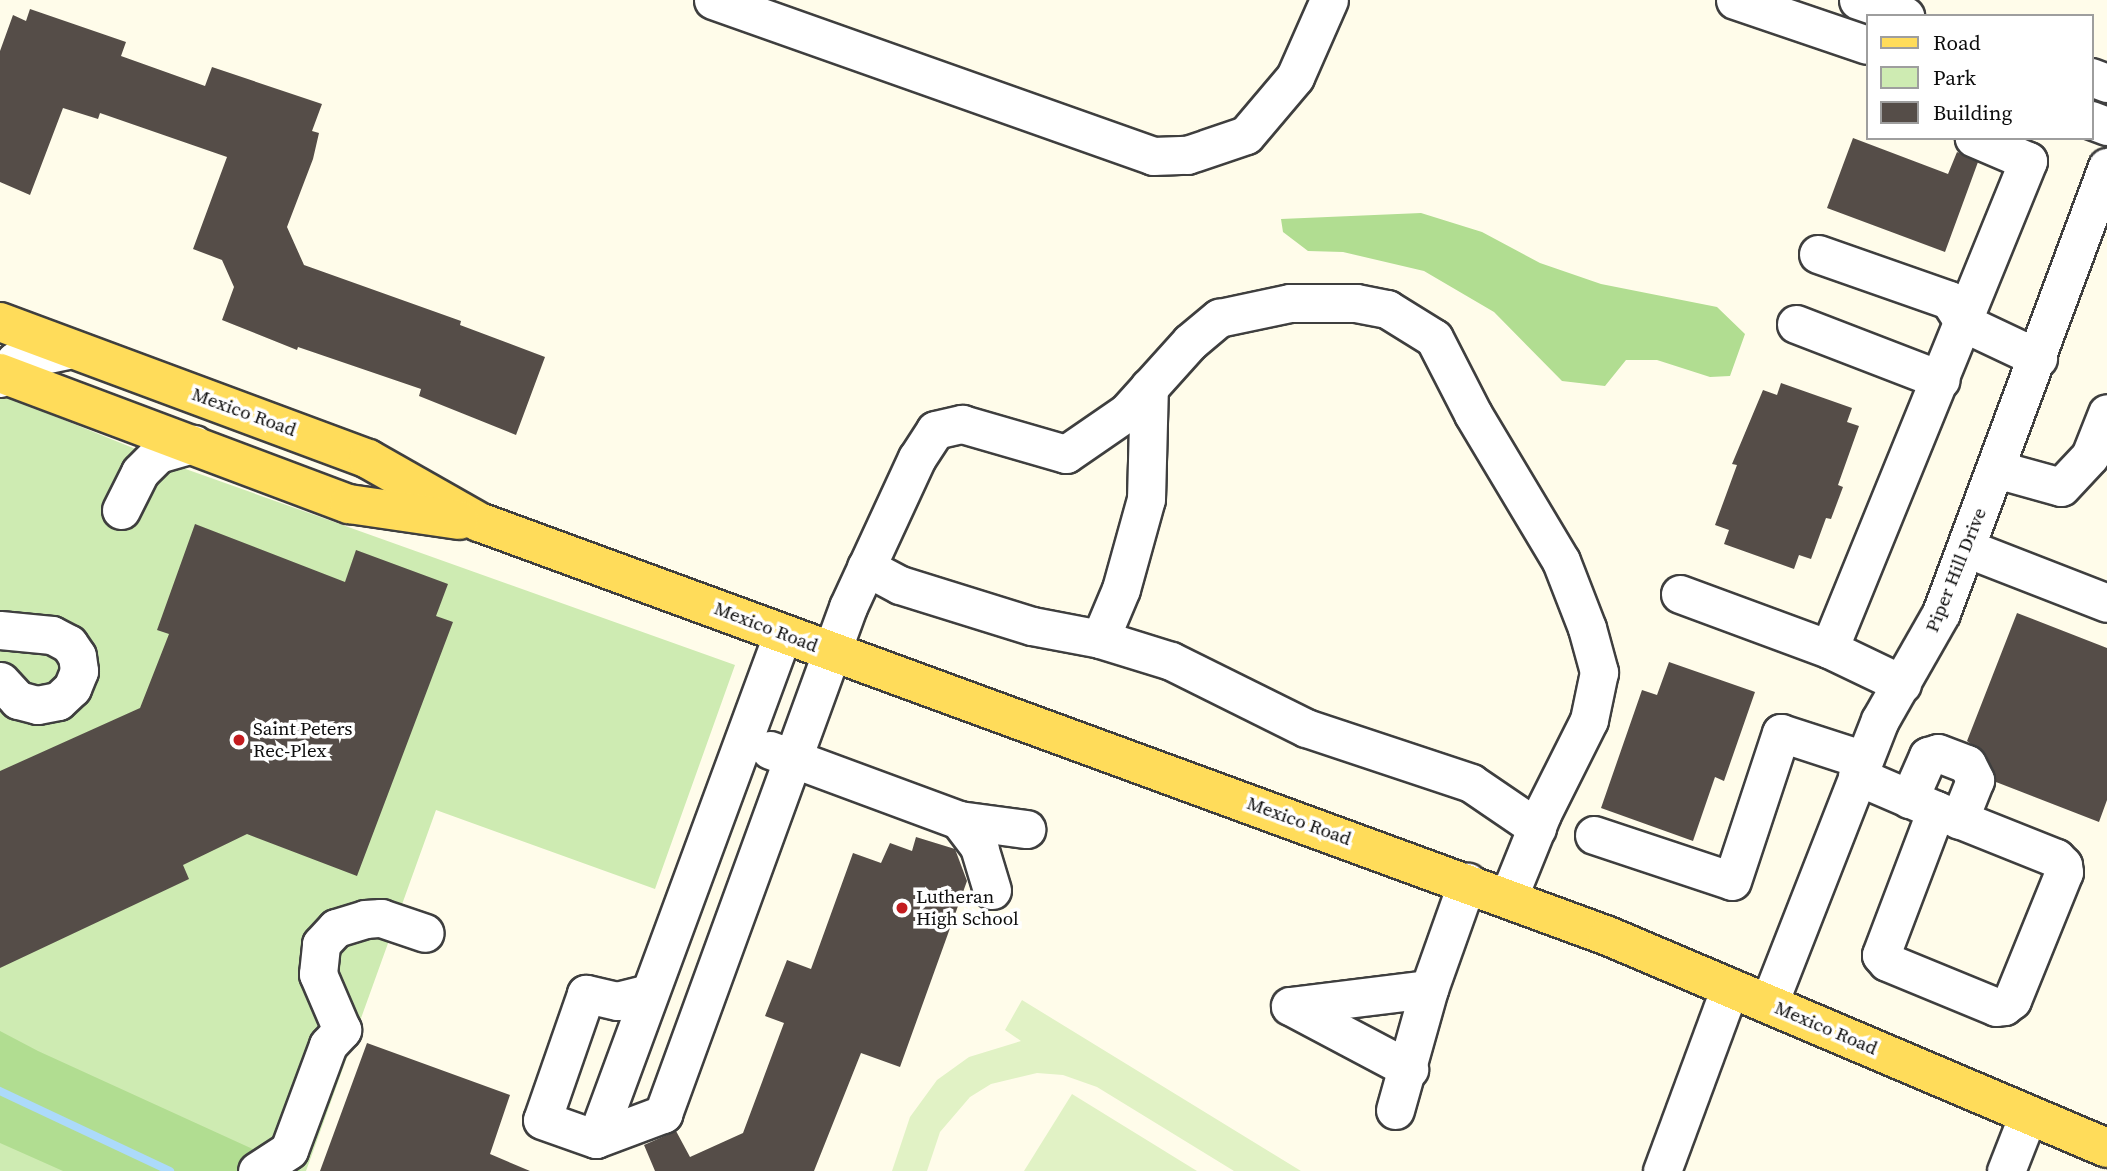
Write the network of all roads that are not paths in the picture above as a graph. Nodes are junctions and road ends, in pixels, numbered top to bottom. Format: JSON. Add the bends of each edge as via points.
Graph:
{"nodes":[{"id":1,"x":713,"y":0,"type":"edge"},
{"id":2,"x":1329,"y":0,"type":"edge"},
{"id":3,"x":1735,"y":0,"type":"edge"},
{"id":4,"x":1858,"y":0,"type":"edge"},
{"id":5,"x":1899,"y":14,"type":"edge"},
{"id":6,"x":1866,"y":45,"type":"edge"},
{"id":7,"x":1978,"y":140,"type":"edge"},
{"id":8,"x":2107,"y":167,"type":"edge"},
{"id":9,"x":2094,"y":243,"type":"edge"},
{"id":10,"x":1818,"y":254,"type":"dead end"},
{"id":11,"x":0,"y":322,"type":"edge"},
{"id":12,"x":1964,"y":323,"type":"junction"},
{"id":13,"x":1796,"y":324,"type":"dead end"},
{"id":14,"x":72,"y":349,"type":"junction"},
{"id":15,"x":2038,"y":358,"type":"junction"},
{"id":16,"x":1,"y":375,"type":"edge"},
{"id":17,"x":1941,"y":380,"type":"junction"},
{"id":18,"x":1149,"y":387,"type":"junction"},
{"id":19,"x":2107,"y":413,"type":"edge"},
{"id":20,"x":194,"y":444,"type":"junction"},
{"id":21,"x":1996,"y":469,"type":"junction"},
{"id":22,"x":121,"y":510,"type":"dead end"},
{"id":23,"x":479,"y":522,"type":"junction"},
{"id":24,"x":1966,"y":548,"type":"junction"},
{"id":25,"x":866,"y":567,"type":"junction"},
{"id":26,"x":1680,"y":594,"type":"dead end"},
{"id":27,"x":2107,"y":603,"type":"edge"},
{"id":28,"x":0,"y":631,"type":"edge"},
{"id":29,"x":783,"y":633,"type":"junction"},
{"id":30,"x":1100,"y":639,"type":"junction"},
{"id":31,"x":1829,"y":649,"type":"junction"},
{"id":32,"x":831,"y":652,"type":"junction"},
{"id":33,"x":0,"y":681,"type":"edge"},
{"id":34,"x":1902,"y":684,"type":"junction"},
{"id":35,"x":743,"y":740,"type":"junction"},
{"id":36,"x":792,"y":758,"type":"junction"},
{"id":37,"x":1860,"y":768,"type":"junction"},
{"id":38,"x":1935,"y":810,"type":"junction"},
{"id":39,"x":959,"y":820,"type":"junction"},
{"id":40,"x":1537,"y":828,"type":"junction"},
{"id":41,"x":1026,"y":829,"type":"dead end"},
{"id":42,"x":1594,"y":835,"type":"dead end"},
{"id":43,"x":1467,"y":882,"type":"junction"},
{"id":44,"x":992,"y":890,"type":"dead end"},
{"id":45,"x":1508,"y":898,"type":"junction"},
{"id":46,"x":425,"y":933,"type":"dead end"},
{"id":47,"x":1730,"y":987,"type":"junction"},
{"id":48,"x":1429,"y":989,"type":"junction"},
{"id":49,"x":649,"y":993,"type":"junction"},
{"id":50,"x":1769,"y":1003,"type":"junction"},
{"id":51,"x":1409,"y":1069,"type":"junction"},
{"id":52,"x":1395,"y":1110,"type":"dead end"},
{"id":53,"x":2028,"y":1115,"type":"junction"},
{"id":54,"x":596,"y":1139,"type":"junction"},
{"id":55,"x":2107,"y":1148,"type":"edge"},
{"id":56,"x":257,"y":1171,"type":"edge"},
{"id":57,"x":1662,"y":1171,"type":"edge"},
{"id":58,"x":2006,"y":1171,"type":"edge"}],
"edges":[{"from":1,"to":2,"type":"street","via":[[1153,156],[1187,155],[1247,135],[1295,77]]},
{"from":3,"to":6,"type":"street"},
{"from":4,"to":5,"type":"street"},
{"from":7,"to":12,"type":"street","via":[[2028,161]]},
{"from":8,"to":9,"type":"street","name":"Piper Hill Drive"},
{"from":9,"to":15,"type":"street","name":"Piper Hill Drive"},
{"from":10,"to":12,"type":"street","via":[[1949,300]]},
{"from":11,"to":14,"type":"main road","name":"Mexico Road"},
{"from":12,"to":15,"type":"street"},
{"from":12,"to":17,"type":"street"},
{"from":13,"to":17,"type":"street"},
{"from":14,"to":16,"type":"street","via":[[15,361]]},
{"from":14,"to":23,"type":"main road","name":"Mexico Road","via":[[368,459]]},
{"from":15,"to":21,"type":"street","name":"Piper Hill Drive"},
{"from":16,"to":20,"type":"main road","name":"Mexico Road"},
{"from":17,"to":31,"type":"street"},
{"from":18,"to":25,"type":"street","via":[[1127,412],[1066,454],[962,425],[935,430]]},
{"from":18,"to":30,"type":"street","via":[[1146,499],[1121,589]]},
{"from":18,"to":40,"type":"street","via":[[1219,318],[1255,308],[1356,303],[1387,309],[1434,338],[1473,414],[1561,561],[1598,673],[1589,720]]},
{"from":19,"to":21,"type":"street","via":[[2090,456],[2061,487]]},
{"from":20,"to":22,"type":"street","via":[[158,454],[140,472]]},
{"from":20,"to":23,"type":"main road","name":"Mexico Road","via":[[349,504]]},
{"from":21,"to":24,"type":"street","name":"Piper Hill Drive"},
{"from":23,"to":29,"type":"main road","name":"Mexico Road"},
{"from":24,"to":27,"type":"street"},
{"from":24,"to":34,"type":"street","name":"Piper Hill Drive","via":[[1941,613]]},
{"from":25,"to":30,"type":"street","via":[[900,585],[1032,626]]},
{"from":25,"to":32,"type":"street"},
{"from":26,"to":31,"type":"street"},
{"from":28,"to":33,"type":"street","via":[[52,635],[69,644],[79,671],[72,688],[58,701],[37,705],[18,700]]},
{"from":29,"to":32,"type":"main road","name":"Mexico Road"},
{"from":29,"to":35,"type":"street"},
{"from":30,"to":40,"type":"street","via":[[1171,661],[1306,728],[1471,783]]},
{"from":31,"to":34,"type":"street"},
{"from":32,"to":36,"type":"street"},
{"from":32,"to":43,"type":"main road","name":"Mexico Road"},
{"from":34,"to":37,"type":"street","name":"Piper Hill Drive"},
{"from":35,"to":36,"type":"street"},
{"from":35,"to":49,"type":"street"},
{"from":36,"to":39,"type":"street"},
{"from":36,"to":54,"type":"street","via":[[663,1114]]},
{"from":37,"to":38,"type":"street"},
{"from":37,"to":42,"type":"street","via":[[1781,733],[1732,881]]},
{"from":37,"to":50,"type":"street","name":"Piper Hill Drive"},
{"from":38,"to":38,"type":"street","via":[[1881,955],[1887,962],[1996,1007],[2004,1006],[2012,1000],[2063,865],[2056,858]]},
{"from":39,"to":41,"type":"street"},
{"from":39,"to":44,"type":"street","via":[[979,847]]},
{"from":40,"to":45,"type":"street"},
{"from":43,"to":45,"type":"main road","name":"Mexico Road"},
{"from":43,"to":48,"type":"street"},
{"from":45,"to":47,"type":"main road","name":"Mexico Road"},
{"from":46,"to":56,"type":"street","via":[[381,918],[365,919],[336,928],[321,944],[318,974],[342,1030],[328,1045],[289,1150]]},
{"from":47,"to":50,"type":"main road","name":"Mexico Road"},
{"from":47,"to":57,"type":"street"},
{"from":48,"to":51,"type":"street"},
{"from":48,"to":51,"type":"street","via":[[1290,1006]]},
{"from":49,"to":54,"type":"street"},
{"from":49,"to":54,"type":"street","via":[[617,1001],[586,994],[559,1064],[542,1120]]},
{"from":50,"to":53,"type":"main road","name":"Mexico Road"},
{"from":51,"to":52,"type":"street"},
{"from":53,"to":55,"type":"main road","name":"Mexico Road"},
{"from":53,"to":58,"type":"street"}]}
